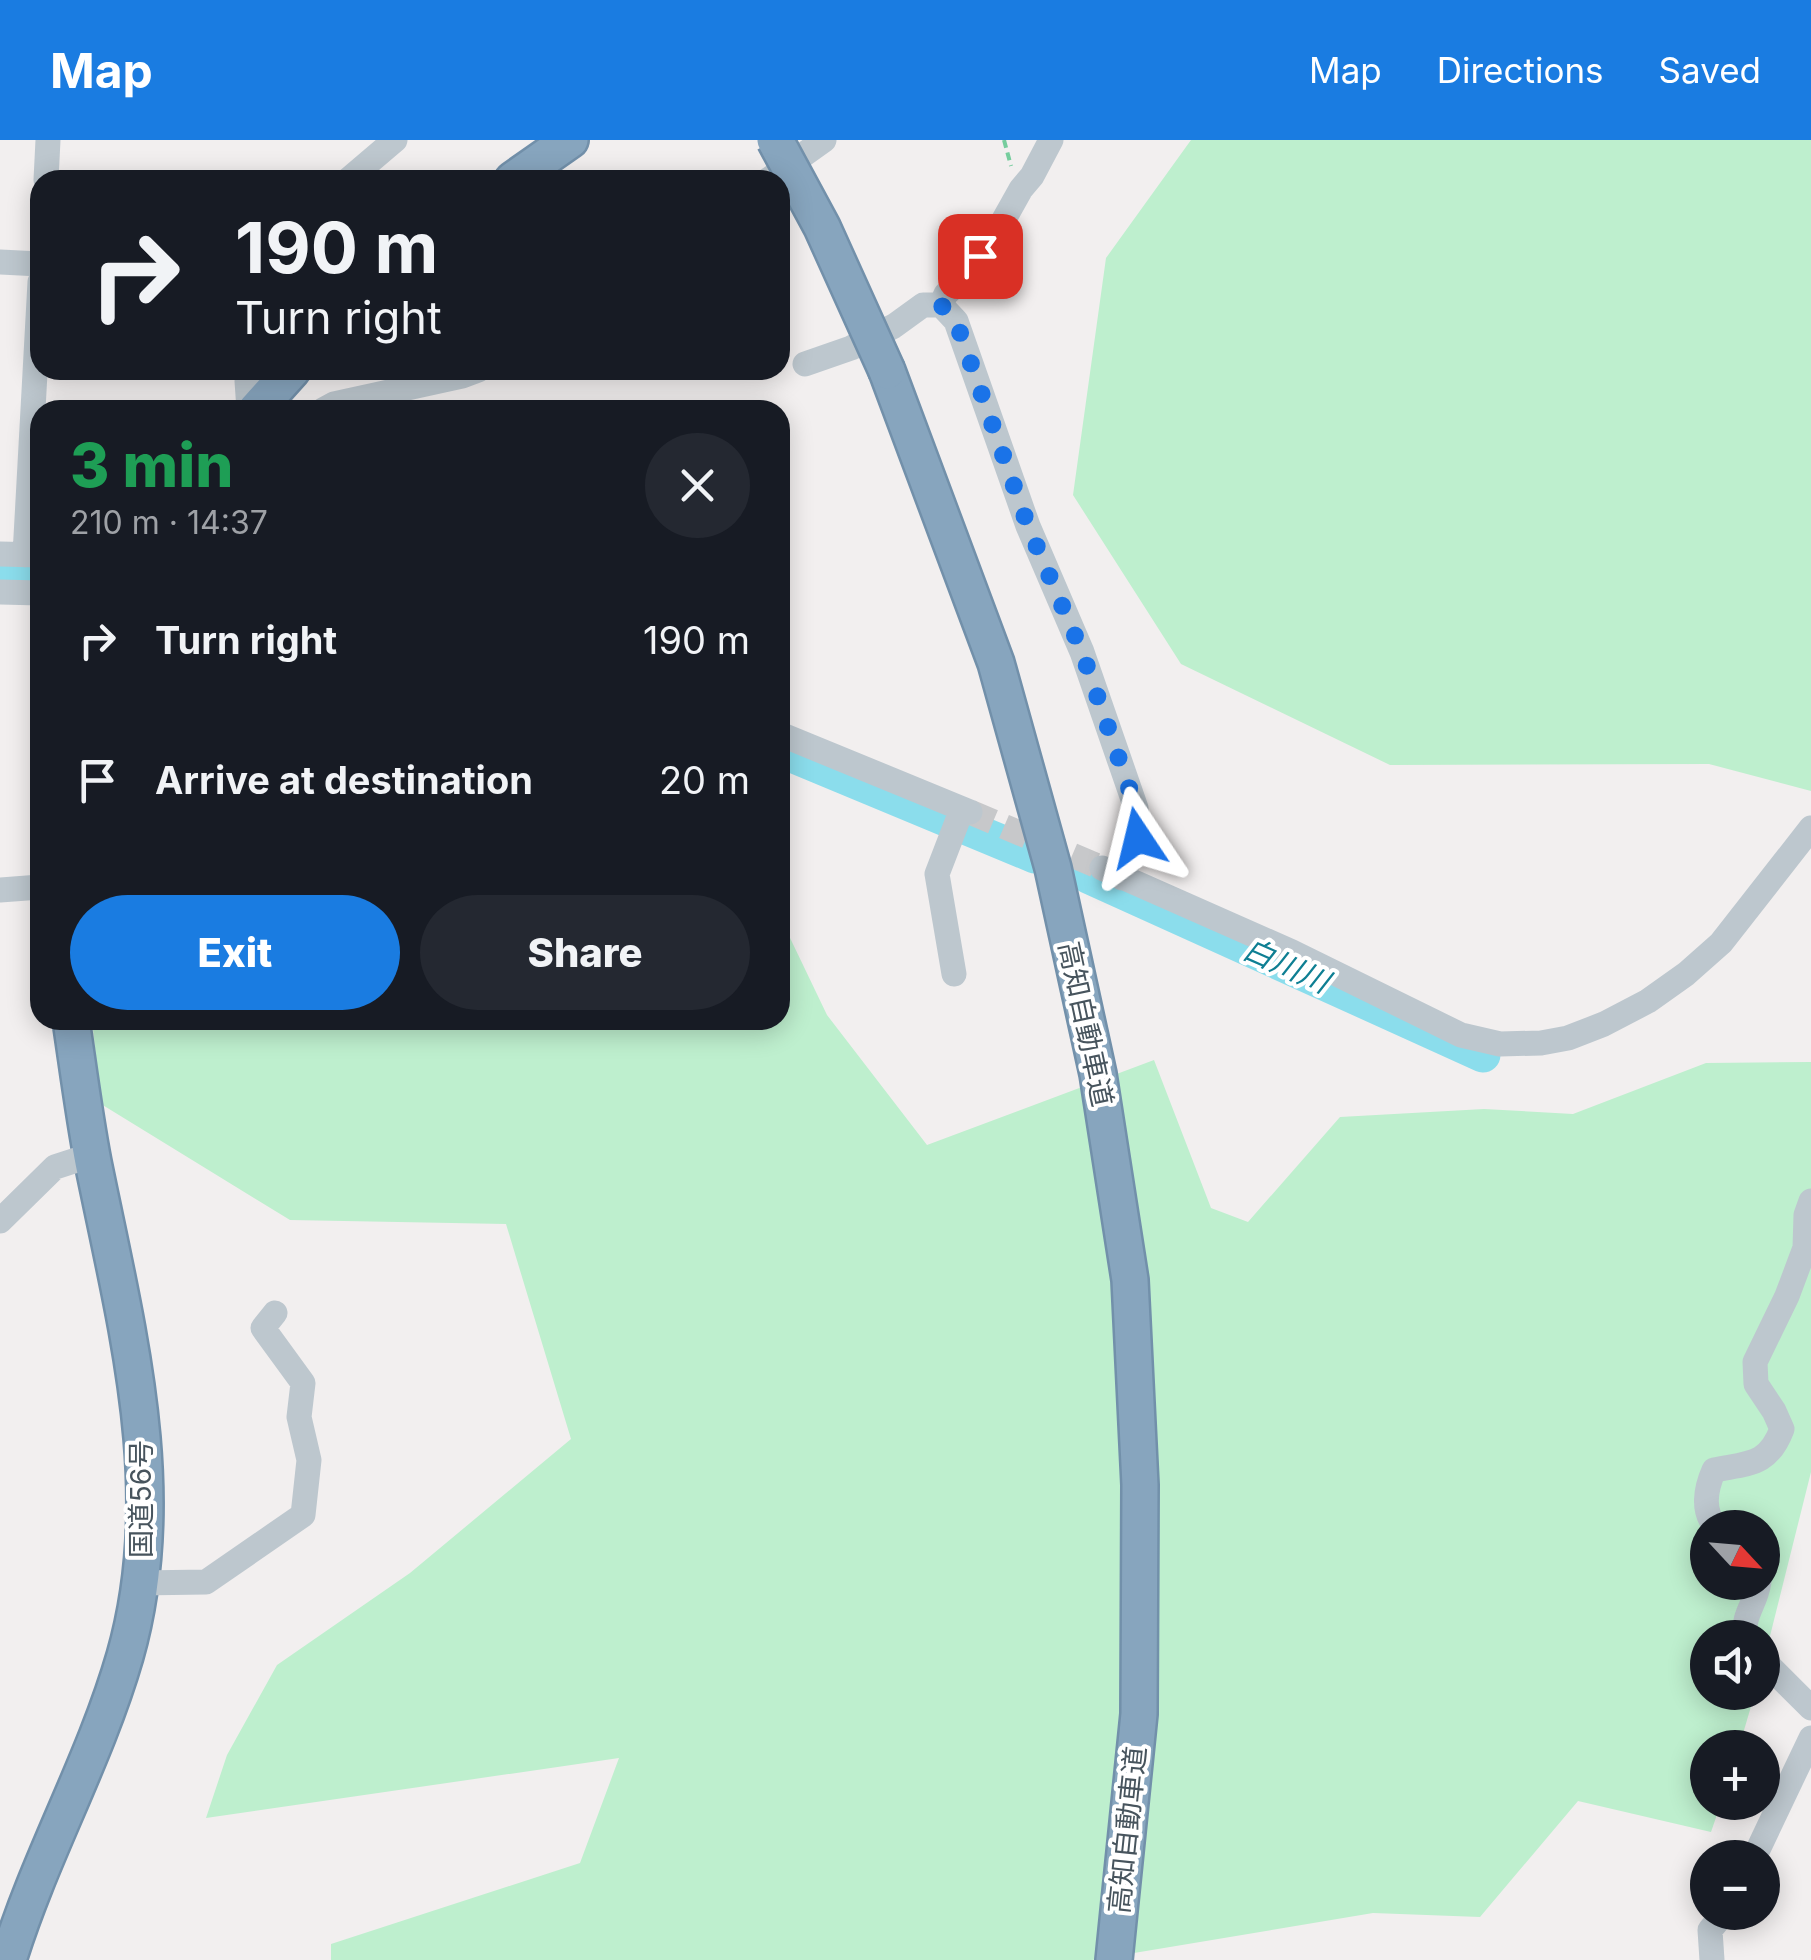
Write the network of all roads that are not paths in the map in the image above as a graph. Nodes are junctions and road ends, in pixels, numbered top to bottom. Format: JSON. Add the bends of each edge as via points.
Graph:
{"nodes":[{"id":1,"x":48,"y":140,"type":"edge"},
{"id":2,"x":395,"y":140,"type":"edge"},
{"id":3,"x":570,"y":140,"type":"edge"},
{"id":4,"x":775,"y":140,"type":"edge"},
{"id":5,"x":824,"y":140,"type":"edge"},
{"id":6,"x":1051,"y":140,"type":"edge"},
{"id":7,"x":46,"y":170,"type":"edge"},
{"id":8,"x":360,"y":170,"type":"edge"},
{"id":9,"x":527,"y":170,"type":"edge"},
{"id":10,"x":782,"y":170,"type":"edge"},
{"id":11,"x":0,"y":262,"type":"edge"},
{"id":12,"x":30,"y":264,"type":"edge"},
{"id":13,"x":941,"y":305,"type":"junction"},
{"id":14,"x":805,"y":364,"type":"dead end"},
{"id":15,"x":282,"y":380,"type":"edge"},
{"id":16,"x":444,"y":380,"type":"edge"},
{"id":17,"x":262,"y":400,"type":"edge"},
{"id":18,"x":352,"y":400,"type":"edge"},
{"id":19,"x":30,"y":434,"type":"edge"},
{"id":20,"x":22,"y":555,"type":"edge"},
{"id":21,"x":0,"y":592,"type":"edge"},
{"id":22,"x":30,"y":593,"type":"edge"},
{"id":23,"x":790,"y":738,"type":"edge"},
{"id":24,"x":1811,"y":828,"type":"edge"},
{"id":25,"x":30,"y":888,"type":"edge"},
{"id":26,"x":0,"y":890,"type":"edge"},
{"id":27,"x":954,"y":974,"type":"dead end"},
{"id":28,"x":73,"y":1030,"type":"edge"},
{"id":29,"x":92,"y":1155,"type":"junction"},
{"id":30,"x":1811,"y":1201,"type":"edge"},
{"id":31,"x":0,"y":1221,"type":"edge"},
{"id":32,"x":276,"y":1314,"type":"dead end"},
{"id":33,"x":1708,"y":1510,"type":"edge"},
{"id":34,"x":140,"y":1583,"type":"junction"},
{"id":35,"x":1780,"y":1677,"type":"edge"},
{"id":36,"x":1811,"y":1708,"type":"edge"},
{"id":37,"x":1811,"y":1738,"type":"edge"},
{"id":38,"x":1763,"y":1840,"type":"edge"},
{"id":39,"x":1710,"y":1930,"type":"edge"},
{"id":40,"x":8,"y":1960,"type":"edge"},
{"id":41,"x":1114,"y":1960,"type":"edge"},
{"id":42,"x":1712,"y":1960,"type":"edge"}],
"edges":[{"from":1,"to":7,"type":"street"},
{"from":2,"to":8,"type":"street"},
{"from":3,"to":9,"type":"highway"},
{"from":4,"to":41,"type":"highway","name":"高知自動車道","bridge":true,"via":[[888,371],[996,663],[1053,868],[1098,1074],[1130,1280],[1140,1484],[1138,1714]]},
{"from":5,"to":10,"type":"street"},
{"from":6,"to":13,"type":"street","via":[[993,238]]},
{"from":11,"to":12,"type":"street"},
{"from":13,"to":14,"type":"street","via":[[924,305],[851,348]]},
{"from":13,"to":24,"type":"street","via":[[956,321],[1136,808],[1138,838],[1112,873],[1461,1035],[1500,1044],[1541,1043],[1604,1024],[1686,974],[1722,942]]},
{"from":15,"to":17,"type":"highway"},
{"from":16,"to":18,"type":"street"},
{"from":19,"to":20,"type":"street"},
{"from":21,"to":22,"type":"street"},
{"from":23,"to":27,"type":"street","via":[[966,810],[938,874]]},
{"from":25,"to":26,"type":"street"},
{"from":28,"to":29,"type":"highway","name":"国道56号"},
{"from":29,"to":31,"type":"street","via":[[55,1167]]},
{"from":29,"to":34,"type":"highway","name":"国道56号","via":[[135,1368],[146,1475]]},
{"from":30,"to":33,"type":"street","via":[[1804,1248],[1755,1362],[1756,1384],[1782,1429],[1764,1458],[1714,1470]]},
{"from":32,"to":34,"type":"street","via":[[263,1328],[303,1384],[299,1417],[309,1460],[303,1515],[206,1582]]},
{"from":34,"to":40,"type":"highway","name":"国道56号","via":[[125,1655]]},
{"from":35,"to":36,"type":"street"},
{"from":37,"to":38,"type":"street"},
{"from":39,"to":42,"type":"street"}]}
